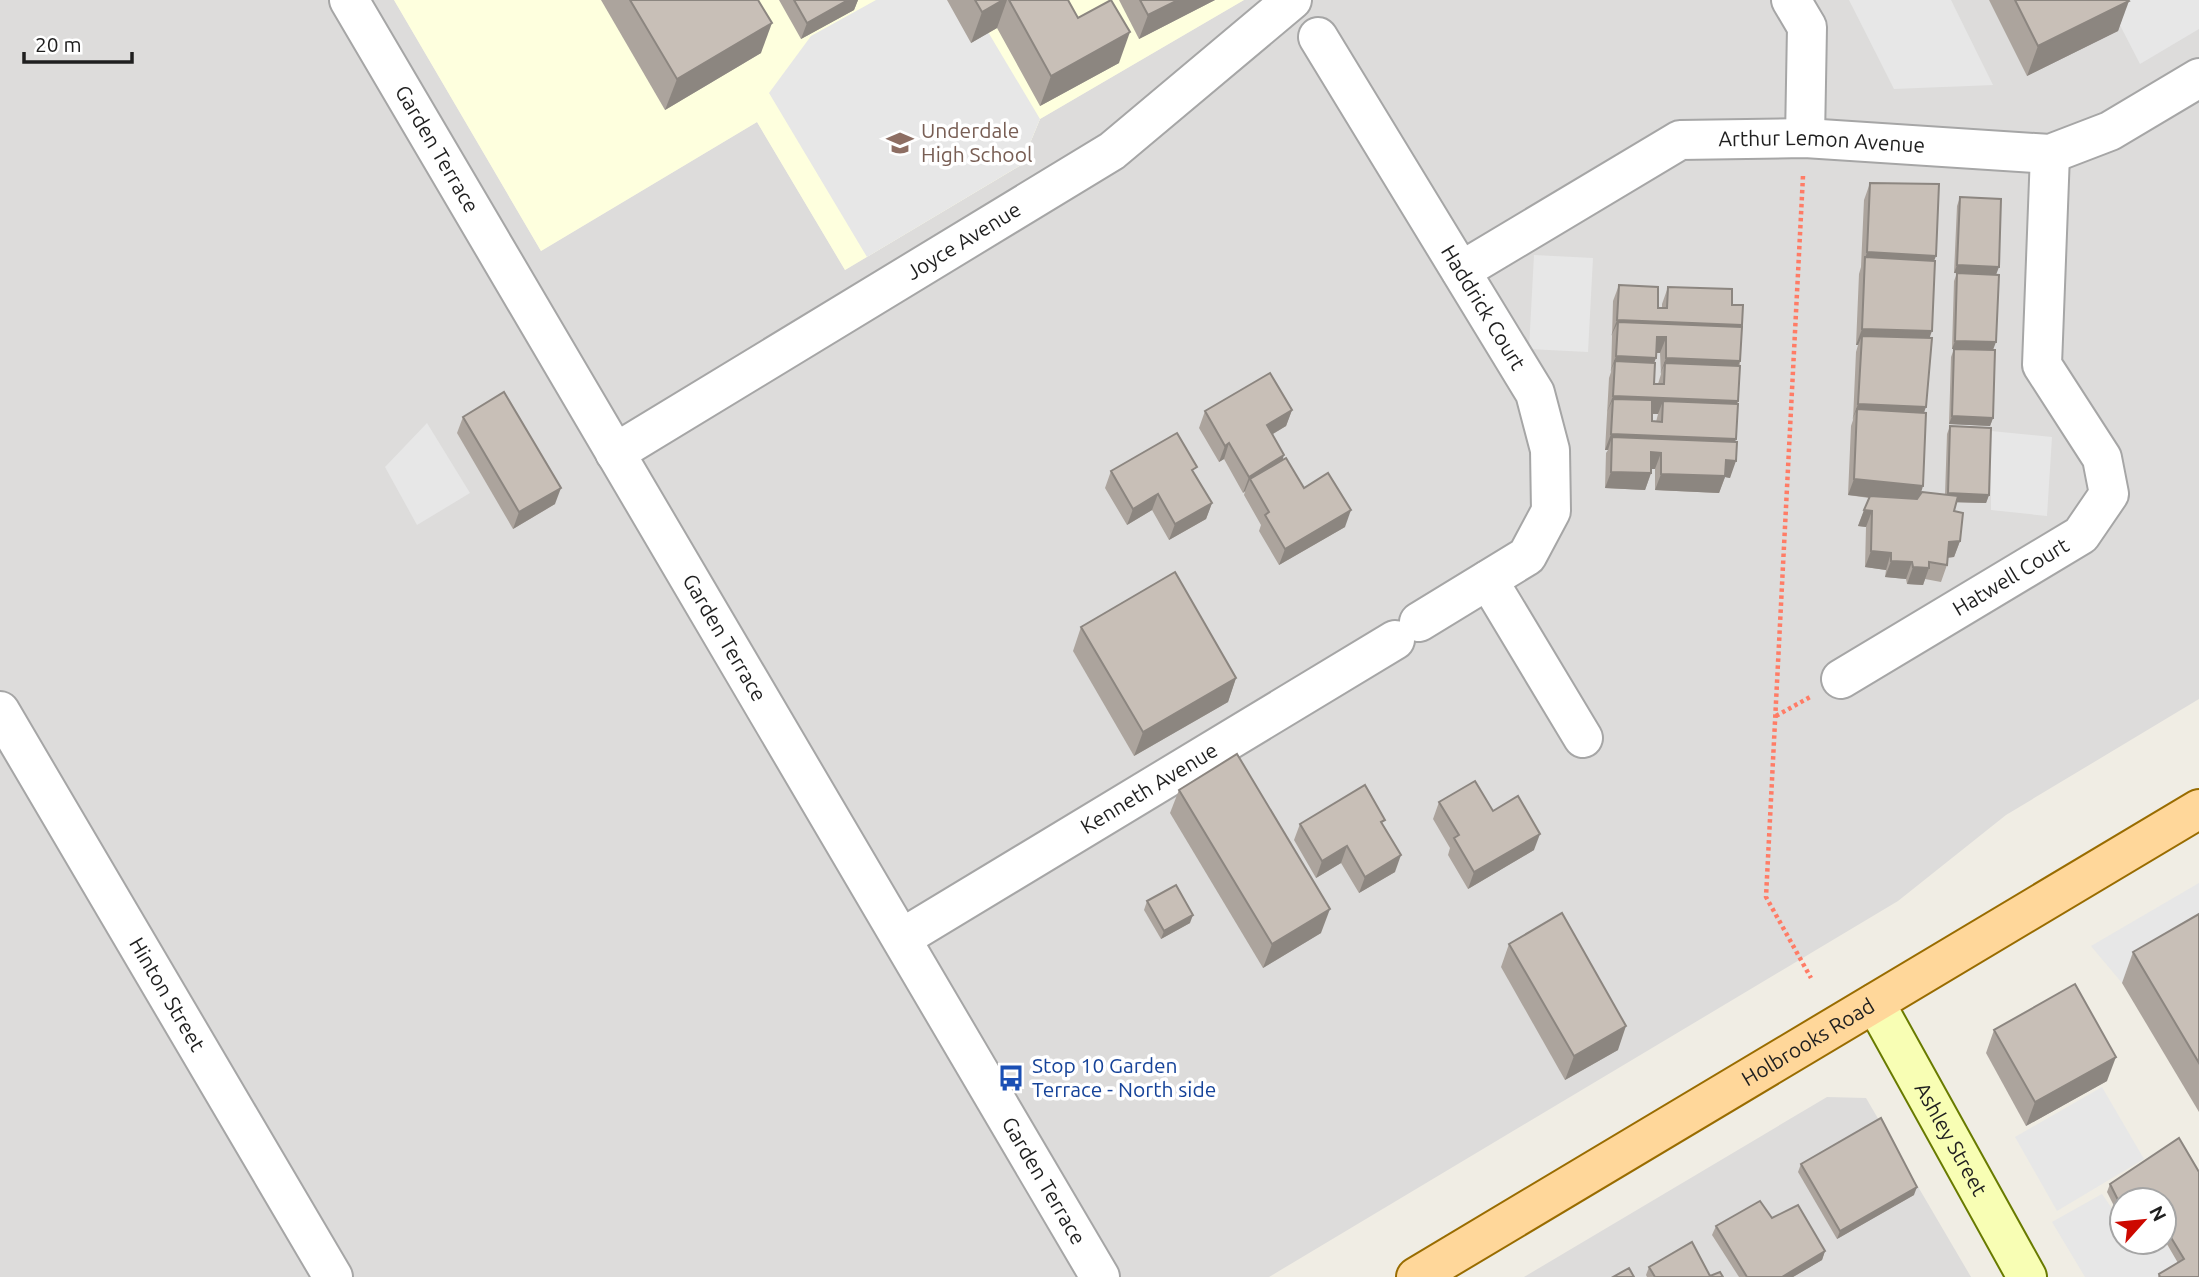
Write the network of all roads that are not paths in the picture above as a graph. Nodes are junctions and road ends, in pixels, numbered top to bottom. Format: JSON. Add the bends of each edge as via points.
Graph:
{"nodes":[{"id":1,"x":349,"y":0,"type":"edge"},
{"id":2,"x":1292,"y":0,"type":"edge"},
{"id":3,"x":1791,"y":0,"type":"edge"},
{"id":4,"x":1318,"y":37,"type":"dead end"},
{"id":5,"x":2199,"y":78,"type":"edge"},
{"id":6,"x":1805,"y":138,"type":"junction"},
{"id":7,"x":2050,"y":154,"type":"junction"},
{"id":8,"x":1461,"y":271,"type":"junction"},
{"id":9,"x":615,"y":453,"type":"junction"},
{"id":10,"x":1488,"y":580,"type":"junction"},
{"id":11,"x":1407,"y":631,"type":"joint"},
{"id":12,"x":1841,"y":679,"type":"dead end"},
{"id":13,"x":0,"y":711,"type":"edge"},
{"id":14,"x":1583,"y":738,"type":"dead end"},
{"id":15,"x":2199,"y":809,"type":"edge"},
{"id":16,"x":902,"y":938,"type":"junction"},
{"id":17,"x":1875,"y":1003,"type":"junction"},
{"id":18,"x":333,"y":1277,"type":"edge"},
{"id":19,"x":1100,"y":1277,"type":"edge"},
{"id":20,"x":1416,"y":1277,"type":"edge"},
{"id":21,"x":2027,"y":1277,"type":"edge"}],
"edges":[{"from":1,"to":9,"type":"street","name":"Garden Terrace"},
{"from":2,"to":9,"type":"street","name":"Joyce Avenue","via":[[1112,151]]},
{"from":3,"to":6,"type":"street","via":[[1807,27]]},
{"from":4,"to":8,"type":"street","name":"Haddrick Court"},
{"from":5,"to":7,"type":"street","name":"Arthur Lemon Avenue","via":[[2110,131]]},
{"from":6,"to":7,"type":"street","name":"Arthur Lemon Avenue"},
{"from":6,"to":8,"type":"street","name":"Arthur Lemon Avenue","via":[[1680,140]]},
{"from":7,"to":12,"type":"street","name":"Hatwell Court","via":[[2042,365],[2102,458],[2109,494],[2081,535]]},
{"from":8,"to":10,"type":"street","name":"Haddrick Court","via":[[1535,393],[1550,450],[1551,511],[1527,556]]},
{"from":9,"to":16,"type":"street","name":"Garden Terrace"},
{"from":10,"to":11,"type":"street","name":"Haddrick Court"},
{"from":10,"to":14,"type":"street"},
{"from":11,"to":16,"type":"street","name":"Kenneth Avenue"},
{"from":13,"to":18,"type":"street","name":"Hinton Street"},
{"from":15,"to":17,"type":"main road","name":"Holbrooks Road"},
{"from":16,"to":19,"type":"street","name":"Garden Terrace"},
{"from":17,"to":20,"type":"main road","name":"Holbrooks Road"},
{"from":17,"to":21,"type":"street","name":"Ashley Street"}]}
